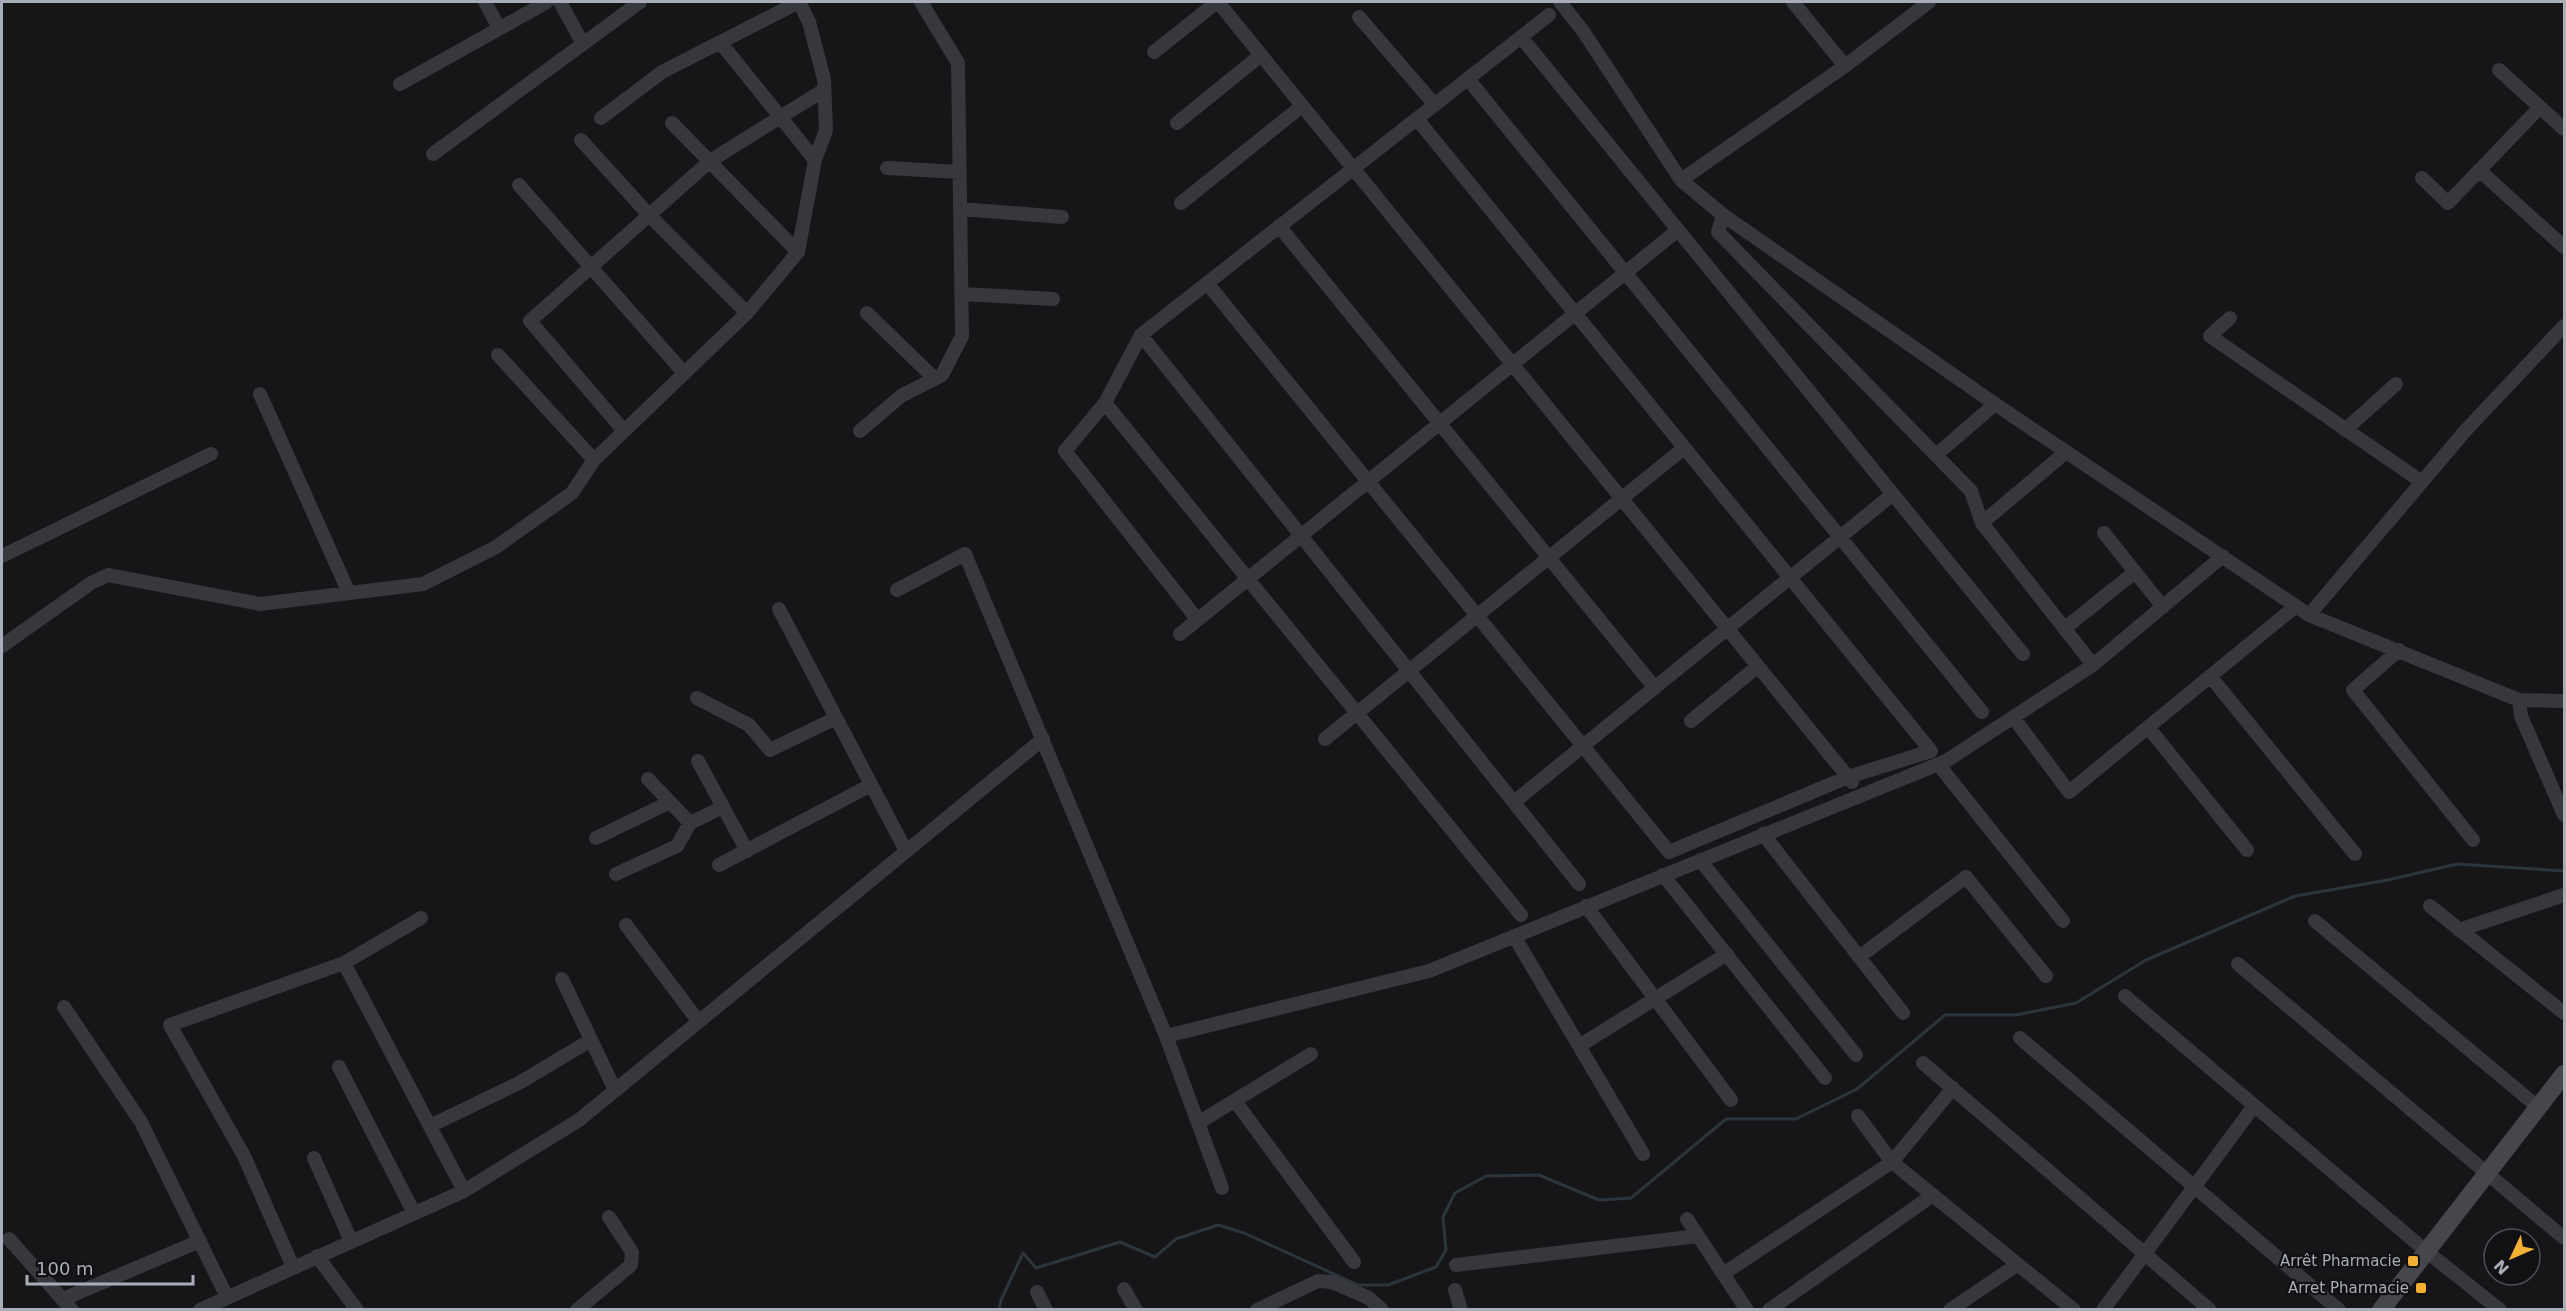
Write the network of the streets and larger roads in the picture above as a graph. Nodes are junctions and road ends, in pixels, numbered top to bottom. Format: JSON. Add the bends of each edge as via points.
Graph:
{"nodes":[{"id":1,"x":485,"y":2,"type":"edge"},
{"id":2,"x":547,"y":2,"type":"edge"},
{"id":3,"x":560,"y":2,"type":"edge"},
{"id":4,"x":640,"y":2,"type":"edge"},
{"id":5,"x":799,"y":2,"type":"edge"},
{"id":6,"x":921,"y":2,"type":"edge"},
{"id":7,"x":1217,"y":2,"type":"edge"},
{"id":8,"x":1560,"y":2,"type":"edge"},
{"id":9,"x":1793,"y":2,"type":"edge"},
{"id":10,"x":1929,"y":2,"type":"edge"},
{"id":11,"x":1549,"y":15,"type":"dead end"},
{"id":12,"x":1359,"y":17,"type":"dead end"},
{"id":13,"x":499,"y":28,"type":"junction"},
{"id":14,"x":1521,"y":37,"type":"junction"},
{"id":15,"x":720,"y":42,"type":"junction"},
{"id":16,"x":583,"y":44,"type":"junction"},
{"id":17,"x":1154,"y":52,"type":"dead end"},
{"id":18,"x":1261,"y":55,"type":"junction"},
{"id":19,"x":1845,"y":66,"type":"junction"},
{"id":20,"x":2499,"y":70,"type":"dead end"},
{"id":21,"x":1468,"y":79,"type":"junction"},
{"id":22,"x":400,"y":84,"type":"dead end"},
{"id":23,"x":824,"y":90,"type":"junction"},
{"id":24,"x":1435,"y":105,"type":"junction"},
{"id":25,"x":1302,"y":106,"type":"junction"},
{"id":26,"x":2540,"y":107,"type":"junction"},
{"id":27,"x":780,"y":117,"type":"junction"},
{"id":28,"x":601,"y":118,"type":"dead end"},
{"id":29,"x":1417,"y":119,"type":"junction"},
{"id":30,"x":672,"y":123,"type":"dead end"},
{"id":31,"x":1177,"y":123,"type":"dead end"},
{"id":32,"x":2565,"y":129,"type":"edge"},
{"id":33,"x":581,"y":140,"type":"dead end"},
{"id":34,"x":433,"y":154,"type":"dead end"},
{"id":35,"x":815,"y":160,"type":"junction"},
{"id":36,"x":710,"y":161,"type":"junction"},
{"id":37,"x":887,"y":168,"type":"dead end"},
{"id":38,"x":1353,"y":168,"type":"junction"},
{"id":39,"x":2479,"y":170,"type":"junction"},
{"id":40,"x":960,"y":172,"type":"junction"},
{"id":41,"x":2422,"y":178,"type":"dead end"},
{"id":42,"x":1681,"y":180,"type":"junction"},
{"id":43,"x":519,"y":185,"type":"dead end"},
{"id":44,"x":1181,"y":203,"type":"dead end"},
{"id":45,"x":960,"y":209,"type":"junction"},
{"id":46,"x":649,"y":215,"type":"junction"},
{"id":47,"x":1723,"y":215,"type":"junction"},
{"id":48,"x":1062,"y":217,"type":"dead end"},
{"id":49,"x":1280,"y":226,"type":"junction"},
{"id":50,"x":1678,"y":230,"type":"junction"},
{"id":51,"x":2565,"y":247,"type":"edge"},
{"id":52,"x":798,"y":252,"type":"junction"},
{"id":53,"x":591,"y":267,"type":"junction"},
{"id":54,"x":1625,"y":273,"type":"junction"},
{"id":55,"x":1207,"y":283,"type":"junction"},
{"id":56,"x":962,"y":294,"type":"junction"},
{"id":57,"x":1053,"y":299,"type":"dead end"},
{"id":58,"x":747,"y":313,"type":"junction"},
{"id":59,"x":1575,"y":313,"type":"junction"},
{"id":60,"x":867,"y":314,"type":"dead end"},
{"id":61,"x":2230,"y":318,"type":"dead end"},
{"id":62,"x":2565,"y":326,"type":"edge"},
{"id":63,"x":1141,"y":335,"type":"junction"},
{"id":64,"x":498,"y":355,"type":"dead end"},
{"id":65,"x":1512,"y":364,"type":"junction"},
{"id":66,"x":684,"y":373,"type":"junction"},
{"id":67,"x":935,"y":379,"type":"junction"},
{"id":68,"x":2396,"y":384,"type":"dead end"},
{"id":69,"x":260,"y":394,"type":"dead end"},
{"id":70,"x":1105,"y":403,"type":"junction"},
{"id":71,"x":1995,"y":404,"type":"junction"},
{"id":72,"x":1439,"y":423,"type":"junction"},
{"id":73,"x":2345,"y":430,"type":"junction"},
{"id":74,"x":624,"y":431,"type":"junction"},
{"id":75,"x":860,"y":431,"type":"dead end"},
{"id":76,"x":1684,"y":448,"type":"junction"},
{"id":77,"x":2066,"y":452,"type":"junction"},
{"id":78,"x":211,"y":454,"type":"dead end"},
{"id":79,"x":1937,"y":454,"type":"junction"},
{"id":80,"x":594,"y":460,"type":"junction"},
{"id":81,"x":1368,"y":481,"type":"junction"},
{"id":82,"x":2422,"y":482,"type":"junction"},
{"id":83,"x":1893,"y":494,"type":"junction"},
{"id":84,"x":1622,"y":499,"type":"junction"},
{"id":85,"x":1982,"y":523,"type":"junction"},
{"id":86,"x":2104,"y":533,"type":"dead end"},
{"id":87,"x":1301,"y":535,"type":"junction"},
{"id":88,"x":1840,"y":537,"type":"junction"},
{"id":89,"x":2,"y":556,"type":"edge"},
{"id":90,"x":2223,"y":556,"type":"junction"},
{"id":91,"x":1549,"y":558,"type":"junction"},
{"id":92,"x":2135,"y":572,"type":"junction"},
{"id":93,"x":1790,"y":578,"type":"junction"},
{"id":94,"x":1248,"y":579,"type":"junction"},
{"id":95,"x":897,"y":590,"type":"dead end"},
{"id":96,"x":349,"y":593,"type":"junction"},
{"id":97,"x":2296,"y":606,"type":"junction"},
{"id":98,"x":2163,"y":607,"type":"junction"},
{"id":99,"x":779,"y":609,"type":"dead end"},
{"id":100,"x":2309,"y":615,"type":"junction"},
{"id":101,"x":1477,"y":616,"type":"junction"},
{"id":102,"x":1197,"y":619,"type":"junction"},
{"id":103,"x":2065,"y":628,"type":"junction"},
{"id":104,"x":1728,"y":629,"type":"junction"},
{"id":105,"x":1180,"y":634,"type":"dead end"},
{"id":106,"x":2,"y":646,"type":"edge"},
{"id":107,"x":2399,"y":650,"type":"junction"},
{"id":108,"x":2023,"y":654,"type":"dead end"},
{"id":109,"x":2093,"y":665,"type":"junction"},
{"id":110,"x":1758,"y":666,"type":"junction"},
{"id":111,"x":1410,"y":671,"type":"junction"},
{"id":112,"x":2210,"y":676,"type":"junction"},
{"id":113,"x":1654,"y":688,"type":"junction"},
{"id":114,"x":697,"y":698,"type":"dead end"},
{"id":115,"x":2518,"y":700,"type":"junction"},
{"id":116,"x":2565,"y":701,"type":"edge"},
{"id":117,"x":1982,"y":712,"type":"dead end"},
{"id":118,"x":1357,"y":713,"type":"junction"},
{"id":119,"x":2013,"y":717,"type":"junction"},
{"id":120,"x":836,"y":718,"type":"junction"},
{"id":121,"x":1691,"y":721,"type":"dead end"},
{"id":122,"x":2148,"y":727,"type":"junction"},
{"id":123,"x":1043,"y":739,"type":"junction"},
{"id":124,"x":1326,"y":739,"type":"dead end"},
{"id":125,"x":1583,"y":746,"type":"junction"},
{"id":126,"x":698,"y":761,"type":"dead end"},
{"id":127,"x":1938,"y":764,"type":"junction"},
{"id":128,"x":1848,"y":777,"type":"junction"},
{"id":129,"x":648,"y":779,"type":"dead end"},
{"id":130,"x":872,"y":785,"type":"junction"},
{"id":131,"x":1862,"y":794,"type":"junction"},
{"id":132,"x":670,"y":802,"type":"junction"},
{"id":133,"x":1514,"y":802,"type":"junction"},
{"id":134,"x":723,"y":807,"type":"junction"},
{"id":135,"x":2565,"y":815,"type":"edge"},
{"id":136,"x":690,"y":823,"type":"junction"},
{"id":137,"x":1763,"y":834,"type":"junction"},
{"id":138,"x":596,"y":838,"type":"dead end"},
{"id":139,"x":2473,"y":840,"type":"dead end"},
{"id":140,"x":2247,"y":850,"type":"dead end"},
{"id":141,"x":747,"y":851,"type":"junction"},
{"id":142,"x":906,"y":851,"type":"junction"},
{"id":143,"x":2355,"y":854,"type":"dead end"},
{"id":144,"x":1700,"y":860,"type":"junction"},
{"id":145,"x":719,"y":865,"type":"dead end"},
{"id":146,"x":616,"y":874,"type":"dead end"},
{"id":147,"x":1663,"y":874,"type":"junction"},
{"id":148,"x":1579,"y":884,"type":"dead end"},
{"id":149,"x":2565,"y":895,"type":"edge"},
{"id":150,"x":1586,"y":906,"type":"junction"},
{"id":151,"x":2430,"y":906,"type":"dead end"},
{"id":152,"x":1521,"y":915,"type":"dead end"},
{"id":153,"x":421,"y":918,"type":"dead end"},
{"id":154,"x":2063,"y":921,"type":"dead end"},
{"id":155,"x":2315,"y":921,"type":"dead end"},
{"id":156,"x":626,"y":925,"type":"dead end"},
{"id":157,"x":2459,"y":930,"type":"junction"},
{"id":158,"x":1514,"y":936,"type":"junction"},
{"id":159,"x":1727,"y":954,"type":"junction"},
{"id":160,"x":1859,"y":957,"type":"junction"},
{"id":161,"x":344,"y":963,"type":"junction"},
{"id":162,"x":2238,"y":964,"type":"dead end"},
{"id":163,"x":2046,"y":976,"type":"dead end"},
{"id":164,"x":562,"y":979,"type":"dead end"},
{"id":165,"x":2125,"y":996,"type":"dead end"},
{"id":166,"x":1655,"y":999,"type":"junction"},
{"id":167,"x":64,"y":1007,"type":"dead end"},
{"id":168,"x":1903,"y":1013,"type":"dead end"},
{"id":169,"x":2565,"y":1013,"type":"edge"},
{"id":170,"x":699,"y":1022,"type":"junction"},
{"id":171,"x":1166,"y":1036,"type":"junction"},
{"id":172,"x":2020,"y":1038,"type":"dead end"},
{"id":173,"x":591,"y":1040,"type":"junction"},
{"id":174,"x":1579,"y":1046,"type":"junction"},
{"id":175,"x":1311,"y":1054,"type":"dead end"},
{"id":176,"x":1857,"y":1055,"type":"dead end"},
{"id":177,"x":1923,"y":1063,"type":"dead end"},
{"id":178,"x":339,"y":1067,"type":"dead end"},
{"id":179,"x":2565,"y":1074,"type":"edge"},
{"id":180,"x":1825,"y":1078,"type":"dead end"},
{"id":181,"x":1953,"y":1088,"type":"junction"},
{"id":182,"x":615,"y":1090,"type":"junction"},
{"id":183,"x":1731,"y":1100,"type":"dead end"},
{"id":184,"x":1235,"y":1101,"type":"junction"},
{"id":185,"x":2254,"y":1106,"type":"junction"},
{"id":186,"x":2539,"y":1108,"type":"junction"},
{"id":187,"x":1858,"y":1116,"type":"dead end"},
{"id":188,"x":1198,"y":1124,"type":"junction"},
{"id":189,"x":430,"y":1126,"type":"junction"},
{"id":190,"x":1643,"y":1154,"type":"dead end"},
{"id":191,"x":314,"y":1158,"type":"dead end"},
{"id":192,"x":1892,"y":1162,"type":"junction"},
{"id":193,"x":2488,"y":1173,"type":"junction"},
{"id":194,"x":2194,"y":1187,"type":"junction"},
{"id":195,"x":1222,"y":1188,"type":"dead end"},
{"id":196,"x":464,"y":1191,"type":"junction"},
{"id":197,"x":1933,"y":1195,"type":"junction"},
{"id":198,"x":414,"y":1213,"type":"junction"},
{"id":199,"x":609,"y":1218,"type":"dead end"},
{"id":200,"x":1687,"y":1219,"type":"dead end"},
{"id":201,"x":1698,"y":1236,"type":"junction"},
{"id":202,"x":2565,"y":1238,"type":"edge"},
{"id":203,"x":9,"y":1239,"type":"dead end"},
{"id":204,"x":200,"y":1241,"type":"junction"},
{"id":205,"x":351,"y":1241,"type":"junction"},
{"id":206,"x":2426,"y":1251,"type":"junction"},
{"id":207,"x":2144,"y":1253,"type":"junction"},
{"id":208,"x":317,"y":1256,"type":"junction"},
{"id":209,"x":1354,"y":1263,"type":"dead end"},
{"id":210,"x":2018,"y":1264,"type":"junction"},
{"id":211,"x":1456,"y":1265,"type":"dead end"},
{"id":212,"x":294,"y":1267,"type":"junction"},
{"id":213,"x":1723,"y":1274,"type":"junction"},
{"id":214,"x":1124,"y":1288,"type":"dead end"},
{"id":215,"x":1455,"y":1290,"type":"dead end"},
{"id":216,"x":1037,"y":1292,"type":"dead end"},
{"id":217,"x":227,"y":1297,"type":"junction"},
{"id":218,"x":67,"y":1304,"type":"edge"},
{"id":219,"x":2491,"y":1307,"type":"edge"},
{"id":220,"x":1744,"y":1309,"type":"edge"},
{"id":221,"x":200,"y":1310,"type":"edge"},
{"id":222,"x":357,"y":1310,"type":"edge"},
{"id":223,"x":577,"y":1310,"type":"edge"},
{"id":224,"x":1046,"y":1310,"type":"edge"},
{"id":225,"x":1136,"y":1310,"type":"edge"},
{"id":226,"x":1257,"y":1310,"type":"edge"},
{"id":227,"x":1382,"y":1310,"type":"edge"},
{"id":228,"x":1461,"y":1310,"type":"edge"},
{"id":229,"x":1769,"y":1310,"type":"edge"},
{"id":230,"x":1950,"y":1310,"type":"edge"},
{"id":231,"x":2074,"y":1310,"type":"edge"},
{"id":232,"x":2103,"y":1310,"type":"edge"},
{"id":233,"x":2211,"y":1310,"type":"edge"},
{"id":234,"x":2339,"y":1310,"type":"edge"},
{"id":235,"x":2381,"y":1310,"type":"edge"}],
"edges":[{"from":1,"to":13,"type":"street"},
{"from":2,"to":13,"type":"street"},
{"from":3,"to":16,"type":"street"},
{"from":4,"to":16,"type":"street"},
{"from":5,"to":15,"type":"street"},
{"from":5,"to":23,"type":"street","via":[[809,22]]},
{"from":6,"to":40,"type":"street","via":[[958,63]]},
{"from":7,"to":17,"type":"street"},
{"from":7,"to":18,"type":"street"},
{"from":8,"to":42,"type":"street"},
{"from":9,"to":19,"type":"street"},
{"from":10,"to":19,"type":"street"},
{"from":11,"to":14,"type":"street"},
{"from":12,"to":24,"type":"street"},
{"from":13,"to":22,"type":"street"},
{"from":14,"to":21,"type":"street"},
{"from":14,"to":50,"type":"street"},
{"from":15,"to":27,"type":"street"},
{"from":15,"to":28,"type":"street","via":[[662,72]]},
{"from":16,"to":34,"type":"street"},
{"from":18,"to":25,"type":"street"},
{"from":18,"to":31,"type":"street"},
{"from":19,"to":42,"type":"street"},
{"from":20,"to":26,"type":"street"},
{"from":21,"to":24,"type":"street"},
{"from":21,"to":54,"type":"street"},
{"from":23,"to":27,"type":"street"},
{"from":23,"to":35,"type":"street","via":[[826,130]]},
{"from":24,"to":29,"type":"street"},
{"from":25,"to":38,"type":"street"},
{"from":25,"to":44,"type":"street"},
{"from":26,"to":32,"type":"street"},
{"from":26,"to":39,"type":"street"},
{"from":27,"to":35,"type":"street"},
{"from":27,"to":36,"type":"street"},
{"from":29,"to":38,"type":"street"},
{"from":29,"to":59,"type":"street"},
{"from":30,"to":36,"type":"street"},
{"from":33,"to":46,"type":"street"},
{"from":35,"to":52,"type":"street"},
{"from":36,"to":46,"type":"street"},
{"from":36,"to":52,"type":"street"},
{"from":37,"to":40,"type":"street"},
{"from":38,"to":49,"type":"street"},
{"from":38,"to":65,"type":"street"},
{"from":39,"to":41,"type":"street","via":[[2448,202]]},
{"from":39,"to":51,"type":"street"},
{"from":40,"to":45,"type":"street"},
{"from":42,"to":47,"type":"street"},
{"from":43,"to":53,"type":"street"},
{"from":45,"to":48,"type":"street"},
{"from":45,"to":56,"type":"street"},
{"from":46,"to":53,"type":"street"},
{"from":46,"to":58,"type":"street"},
{"from":47,"to":71,"type":"street"},
{"from":47,"to":79,"type":"street","via":[[1718,232]]},
{"from":49,"to":55,"type":"street"},
{"from":49,"to":72,"type":"street"},
{"from":50,"to":54,"type":"street"},
{"from":50,"to":83,"type":"street"},
{"from":52,"to":58,"type":"street"},
{"from":53,"to":66,"type":"street"},
{"from":53,"to":74,"type":"street","via":[[530,321]]},
{"from":54,"to":59,"type":"street"},
{"from":54,"to":88,"type":"street"},
{"from":55,"to":63,"type":"street"},
{"from":55,"to":81,"type":"street"},
{"from":56,"to":57,"type":"street"},
{"from":56,"to":67,"type":"street","via":[[962,336],[942,375]]},
{"from":58,"to":66,"type":"street"},
{"from":59,"to":65,"type":"street"},
{"from":59,"to":76,"type":"street"},
{"from":60,"to":67,"type":"street"},
{"from":61,"to":73,"type":"street","via":[[2210,336]]},
{"from":62,"to":82,"type":"street"},
{"from":63,"to":70,"type":"street"},
{"from":63,"to":87,"type":"street"},
{"from":64,"to":80,"type":"street"},
{"from":65,"to":72,"type":"street"},
{"from":65,"to":84,"type":"street"},
{"from":66,"to":74,"type":"street"},
{"from":67,"to":75,"type":"street","via":[[901,396]]},
{"from":68,"to":73,"type":"street"},
{"from":69,"to":96,"type":"street"},
{"from":70,"to":94,"type":"street"},
{"from":70,"to":102,"type":"street","via":[[1065,451]]},
{"from":71,"to":77,"type":"street"},
{"from":71,"to":79,"type":"street"},
{"from":72,"to":81,"type":"street"},
{"from":72,"to":91,"type":"street"},
{"from":73,"to":82,"type":"street"},
{"from":74,"to":80,"type":"street"},
{"from":76,"to":84,"type":"street"},
{"from":76,"to":93,"type":"street"},
{"from":77,"to":85,"type":"street"},
{"from":77,"to":90,"type":"street"},
{"from":78,"to":89,"type":"street"},
{"from":79,"to":85,"type":"street","via":[[1971,490]]},
{"from":80,"to":96,"type":"street","via":[[572,493],[496,548],[423,584]]},
{"from":81,"to":87,"type":"street"},
{"from":81,"to":101,"type":"street"},
{"from":82,"to":100,"type":"street"},
{"from":83,"to":88,"type":"street"},
{"from":83,"to":108,"type":"street"},
{"from":84,"to":91,"type":"street"},
{"from":84,"to":104,"type":"street"},
{"from":85,"to":103,"type":"street"},
{"from":86,"to":92,"type":"street"},
{"from":87,"to":94,"type":"street"},
{"from":87,"to":111,"type":"street"},
{"from":88,"to":93,"type":"street"},
{"from":88,"to":117,"type":"street"},
{"from":90,"to":97,"type":"street"},
{"from":90,"to":98,"type":"street"},
{"from":91,"to":101,"type":"street"},
{"from":91,"to":113,"type":"street"},
{"from":92,"to":98,"type":"street"},
{"from":92,"to":103,"type":"street"},
{"from":93,"to":104,"type":"street"},
{"from":93,"to":128,"type":"street","via":[[1931,751]]},
{"from":94,"to":102,"type":"street"},
{"from":94,"to":118,"type":"street"},
{"from":95,"to":123,"type":"street","via":[[965,554]]},
{"from":96,"to":106,"type":"street","via":[[261,604],[108,575]]},
{"from":97,"to":100,"type":"street"},
{"from":97,"to":112,"type":"street"},
{"from":98,"to":109,"type":"street"},
{"from":99,"to":120,"type":"street"},
{"from":100,"to":107,"type":"street"},
{"from":101,"to":111,"type":"street"},
{"from":101,"to":125,"type":"street"},
{"from":102,"to":105,"type":"street"},
{"from":103,"to":109,"type":"street"},
{"from":104,"to":110,"type":"street"},
{"from":104,"to":113,"type":"street"},
{"from":107,"to":115,"type":"street"},
{"from":107,"to":139,"type":"street","via":[[2353,690]]},
{"from":109,"to":119,"type":"street"},
{"from":110,"to":121,"type":"street"},
{"from":110,"to":128,"type":"street"},
{"from":111,"to":118,"type":"street"},
{"from":111,"to":133,"type":"street"},
{"from":112,"to":122,"type":"street"},
{"from":112,"to":143,"type":"street"},
{"from":113,"to":125,"type":"street"},
{"from":114,"to":120,"type":"street","via":[[749,725],[770,750]]},
{"from":115,"to":116,"type":"street"},
{"from":115,"to":135,"type":"street","via":[[2521,716]]},
{"from":118,"to":124,"type":"street"},
{"from":118,"to":152,"type":"street"},
{"from":119,"to":122,"type":"street","via":[[2069,792]]},
{"from":119,"to":127,"type":"street"},
{"from":120,"to":130,"type":"street"},
{"from":122,"to":140,"type":"street"},
{"from":123,"to":142,"type":"street"},
{"from":123,"to":171,"type":"street"},
{"from":125,"to":128,"type":"street","via":[[1670,852]]},
{"from":125,"to":133,"type":"street"},
{"from":126,"to":134,"type":"street"},
{"from":127,"to":131,"type":"street"},
{"from":127,"to":154,"type":"street"},
{"from":128,"to":131,"type":"street"},
{"from":129,"to":132,"type":"street"},
{"from":130,"to":141,"type":"street"},
{"from":130,"to":142,"type":"street"},
{"from":131,"to":137,"type":"street"},
{"from":132,"to":136,"type":"street"},
{"from":132,"to":138,"type":"street"},
{"from":133,"to":148,"type":"street"},
{"from":134,"to":136,"type":"street"},
{"from":134,"to":141,"type":"street"},
{"from":136,"to":146,"type":"street","via":[[677,846]]},
{"from":137,"to":144,"type":"street"},
{"from":137,"to":160,"type":"street"},
{"from":141,"to":145,"type":"street"},
{"from":142,"to":170,"type":"street"},
{"from":144,"to":147,"type":"street"},
{"from":144,"to":176,"type":"street"},
{"from":147,"to":150,"type":"street"},
{"from":147,"to":159,"type":"street"},
{"from":149,"to":157,"type":"street"},
{"from":150,"to":158,"type":"street"},
{"from":150,"to":166,"type":"street"},
{"from":151,"to":157,"type":"street"},
{"from":153,"to":161,"type":"street"},
{"from":155,"to":186,"type":"street"},
{"from":156,"to":170,"type":"street"},
{"from":157,"to":169,"type":"street"},
{"from":158,"to":171,"type":"street","via":[[1428,970]]},
{"from":158,"to":174,"type":"street"},
{"from":159,"to":166,"type":"street"},
{"from":159,"to":180,"type":"street"},
{"from":160,"to":163,"type":"street","via":[[1966,877]]},
{"from":160,"to":168,"type":"street"},
{"from":161,"to":189,"type":"street"},
{"from":161,"to":212,"type":"street","via":[[170,1025],[244,1156]]},
{"from":162,"to":193,"type":"street"},
{"from":164,"to":173,"type":"street"},
{"from":165,"to":185,"type":"street"},
{"from":166,"to":174,"type":"street"},
{"from":166,"to":183,"type":"street"},
{"from":167,"to":204,"type":"street","via":[[141,1122]]},
{"from":170,"to":182,"type":"street"},
{"from":171,"to":188,"type":"street"},
{"from":172,"to":194,"type":"street"},
{"from":173,"to":182,"type":"street"},
{"from":173,"to":189,"type":"street","via":[[519,1083]]},
{"from":174,"to":190,"type":"street"},
{"from":175,"to":184,"type":"street"},
{"from":177,"to":181,"type":"street"},
{"from":178,"to":198,"type":"street"},
{"from":179,"to":186,"type":"street"},
{"from":181,"to":192,"type":"street"},
{"from":181,"to":207,"type":"street"},
{"from":182,"to":196,"type":"street","via":[[579,1120]]},
{"from":184,"to":188,"type":"street"},
{"from":184,"to":209,"type":"street"},
{"from":185,"to":194,"type":"street"},
{"from":185,"to":206,"type":"street"},
{"from":186,"to":193,"type":"street"},
{"from":187,"to":192,"type":"street"},
{"from":188,"to":195,"type":"street"},
{"from":189,"to":196,"type":"street"},
{"from":191,"to":205,"type":"street"},
{"from":192,"to":197,"type":"street"},
{"from":192,"to":213,"type":"street"},
{"from":193,"to":202,"type":"street"},
{"from":193,"to":206,"type":"street"},
{"from":194,"to":207,"type":"street"},
{"from":194,"to":234,"type":"street"},
{"from":196,"to":198,"type":"street"},
{"from":197,"to":210,"type":"street"},
{"from":197,"to":229,"type":"street"},
{"from":198,"to":205,"type":"street"},
{"from":199,"to":223,"type":"street","via":[[632,1252],[631,1265]]},
{"from":200,"to":201,"type":"street"},
{"from":201,"to":211,"type":"street"},
{"from":201,"to":213,"type":"street"},
{"from":203,"to":218,"type":"street"},
{"from":204,"to":217,"type":"street"},
{"from":204,"to":218,"type":"street"},
{"from":205,"to":208,"type":"street"},
{"from":206,"to":219,"type":"street"},
{"from":206,"to":235,"type":"street"},
{"from":207,"to":232,"type":"street"},
{"from":207,"to":233,"type":"street"},
{"from":208,"to":212,"type":"street"},
{"from":208,"to":222,"type":"street"},
{"from":210,"to":230,"type":"street"},
{"from":210,"to":231,"type":"street"},
{"from":212,"to":217,"type":"street"},
{"from":213,"to":220,"type":"street"},
{"from":214,"to":225,"type":"street"},
{"from":215,"to":228,"type":"street"},
{"from":216,"to":224,"type":"street"},
{"from":217,"to":221,"type":"street"},
{"from":226,"to":227,"type":"street","via":[[1318,1281],[1332,1282],[1369,1298]]}]}
